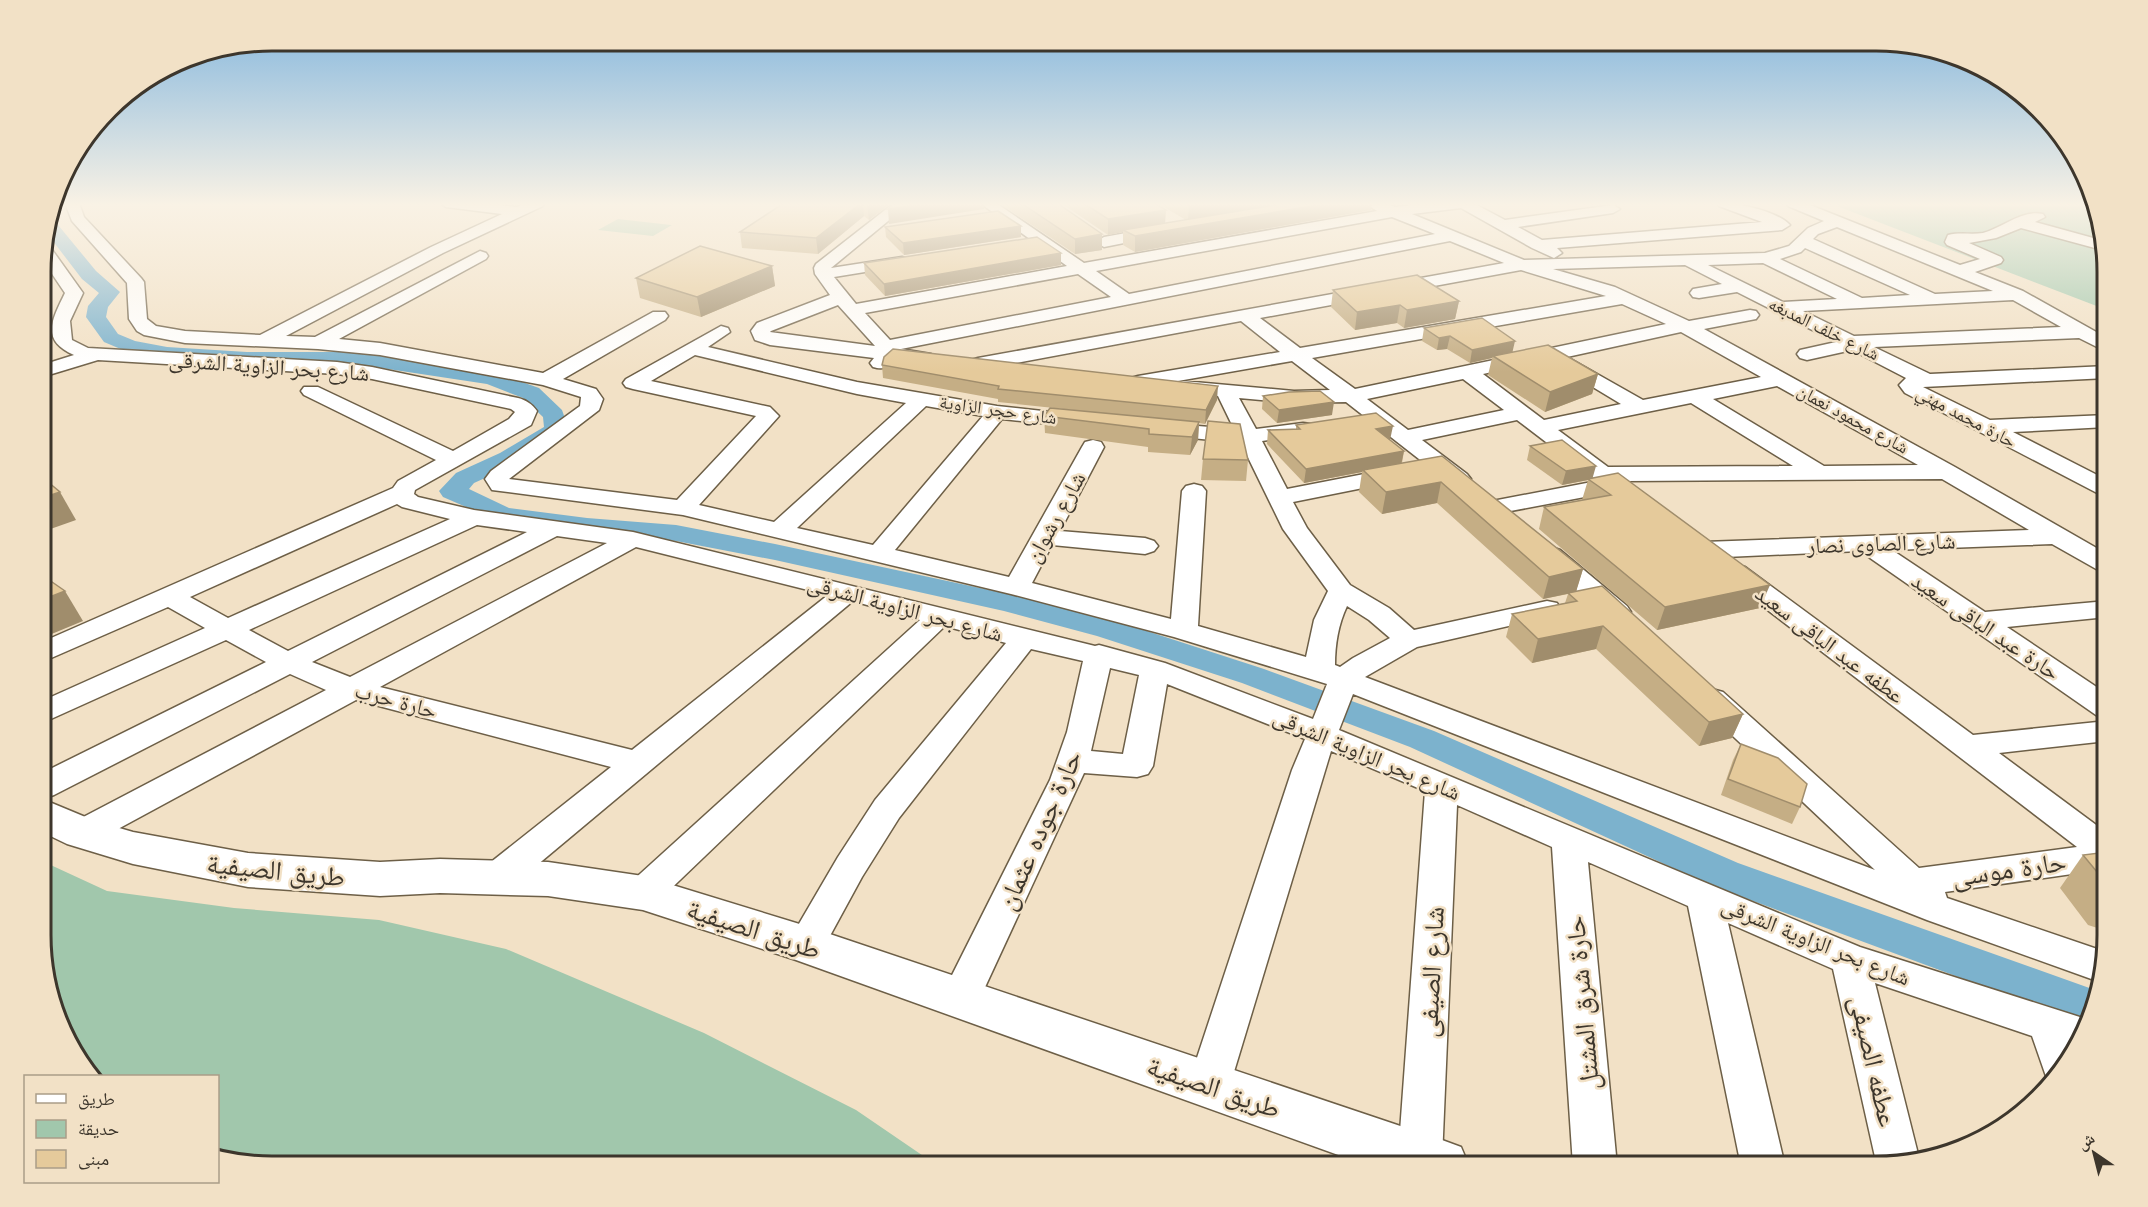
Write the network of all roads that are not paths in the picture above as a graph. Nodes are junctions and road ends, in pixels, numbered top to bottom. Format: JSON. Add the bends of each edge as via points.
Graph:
{"nodes":[{"id":1,"x":114,"y":259,"type":"edge"},
{"id":2,"x":419,"y":259,"type":"edge"},
{"id":3,"x":474,"y":259,"type":"edge"},
{"id":4,"x":830,"y":259,"type":"edge"},
{"id":5,"x":1067,"y":259,"type":"edge"},
{"id":6,"x":1128,"y":259,"type":"edge"},
{"id":7,"x":1332,"y":259,"type":"edge"},
{"id":8,"x":1508,"y":259,"type":"edge"},
{"id":9,"x":1564,"y":259,"type":"edge"},
{"id":10,"x":1740,"y":259,"type":"edge"},
{"id":11,"x":1769,"y":259,"type":"edge"},
{"id":12,"x":1849,"y":259,"type":"edge"},
{"id":13,"x":1931,"y":259,"type":"edge"},
{"id":14,"x":1994,"y":259,"type":"edge"},
{"id":15,"x":51,"y":260,"type":"edge"},
{"id":16,"x":914,"y":260,"type":"edge"},
{"id":17,"x":1688,"y":262,"type":"junction"},
{"id":18,"x":1572,"y":264,"type":"junction"},
{"id":19,"x":1522,"y":265,"type":"junction"},
{"id":20,"x":1298,"y":266,"type":"junction"},
{"id":21,"x":1080,"y":268,"type":"junction"},
{"id":22,"x":1959,"y":271,"type":"junction"},
{"id":23,"x":823,"y":274,"type":"junction"},
{"id":24,"x":1593,"y":285,"type":"junction"},
{"id":25,"x":1739,"y":287,"type":"junction"},
{"id":26,"x":1699,"y":293,"type":"dead end"},
{"id":27,"x":1353,"y":294,"type":"junction"},
{"id":28,"x":2017,"y":296,"type":"junction"},
{"id":29,"x":1624,"y":298,"type":"junction"},
{"id":30,"x":1126,"y":300,"type":"junction"},
{"id":31,"x":1934,"y":300,"type":"junction"},
{"id":32,"x":847,"y":303,"type":"junction"},
{"id":33,"x":1859,"y":303,"type":"junction"},
{"id":34,"x":1780,"y":308,"type":"junction"},
{"id":35,"x":1244,"y":314,"type":"junction"},
{"id":36,"x":1750,"y":315,"type":"dead end"},
{"id":37,"x":659,"y":316,"type":"dead end"},
{"id":38,"x":1685,"y":326,"type":"junction"},
{"id":39,"x":2089,"y":326,"type":"junction"},
{"id":40,"x":721,"y":332,"type":"dead end"},
{"id":41,"x":2097,"y":335,"type":"edge"},
{"id":42,"x":264,"y":340,"type":"junction"},
{"id":43,"x":318,"y":343,"type":"junction"},
{"id":44,"x":1852,"y":343,"type":"junction"},
{"id":45,"x":692,"y":349,"type":"junction"},
{"id":46,"x":887,"y":350,"type":"junction"},
{"id":47,"x":1298,"y":354,"type":"junction"},
{"id":48,"x":1551,"y":354,"type":"junction"},
{"id":49,"x":1807,"y":354,"type":"dead end"},
{"id":50,"x":96,"y":355,"type":"junction"},
{"id":51,"x":978,"y":364,"type":"junction"},
{"id":52,"x":51,"y":368,"type":"edge"},
{"id":53,"x":1047,"y":372,"type":"edge"},
{"id":54,"x":1467,"y":372,"type":"junction"},
{"id":55,"x":2097,"y":373,"type":"edge"},
{"id":56,"x":1115,"y":379,"type":"edge"},
{"id":57,"x":1782,"y":379,"type":"junction"},
{"id":58,"x":546,"y":380,"type":"junction"},
{"id":59,"x":1928,"y":381,"type":"junction"},
{"id":60,"x":1138,"y":382,"type":"junction"},
{"id":61,"x":857,"y":388,"type":"junction"},
{"id":62,"x":311,"y":391,"type":"dead end"},
{"id":63,"x":1226,"y":392,"type":"junction"},
{"id":64,"x":1353,"y":396,"type":"junction"},
{"id":65,"x":1694,"y":396,"type":"junction"},
{"id":66,"x":921,"y":400,"type":"junction"},
{"id":67,"x":1640,"y":407,"type":"junction"},
{"id":68,"x":997,"y":412,"type":"junction"},
{"id":69,"x":1380,"y":417,"type":"junction"},
{"id":70,"x":1530,"y":420,"type":"junction"},
{"id":71,"x":2097,"y":421,"type":"edge"},
{"id":72,"x":1347,"y":422,"type":"edge"},
{"id":73,"x":1103,"y":423,"type":"edge"},
{"id":74,"x":1326,"y":426,"type":"edge"},
{"id":75,"x":1139,"y":427,"type":"edge"},
{"id":76,"x":1984,"y":427,"type":"junction"},
{"id":77,"x":1405,"y":436,"type":"junction"},
{"id":78,"x":1247,"y":437,"type":"junction"},
{"id":79,"x":1094,"y":447,"type":"dead end"},
{"id":80,"x":454,"y":460,"type":"junction"},
{"id":81,"x":1443,"y":466,"type":"junction"},
{"id":82,"x":1947,"y":472,"type":"junction"},
{"id":83,"x":1820,"y":473,"type":"junction"},
{"id":84,"x":2097,"y":475,"type":"edge"},
{"id":85,"x":2082,"y":476,"type":"junction"},
{"id":86,"x":1610,"y":479,"type":"junction"},
{"id":87,"x":2097,"y":484,"type":"edge"},
{"id":88,"x":1194,"y":491,"type":"dead end"},
{"id":89,"x":402,"y":493,"type":"junction"},
{"id":90,"x":1279,"y":498,"type":"junction"},
{"id":91,"x":1495,"y":507,"type":"junction"},
{"id":92,"x":683,"y":508,"type":"junction"},
{"id":93,"x":1652,"y":511,"type":"edge"},
{"id":94,"x":474,"y":517,"type":"junction"},
{"id":95,"x":552,"y":529,"type":"junction"},
{"id":96,"x":778,"y":532,"type":"junction"},
{"id":97,"x":2057,"y":536,"type":"junction"},
{"id":98,"x":1044,"y":537,"type":"junction"},
{"id":99,"x":633,"y":539,"type":"junction"},
{"id":100,"x":1696,"y":543,"type":"joint"},
{"id":101,"x":1865,"y":543,"type":"junction"},
{"id":102,"x":1145,"y":546,"type":"dead end"},
{"id":103,"x":878,"y":555,"type":"junction"},
{"id":104,"x":2097,"y":560,"type":"edge"},
{"id":105,"x":1017,"y":586,"type":"junction"},
{"id":106,"x":1341,"y":591,"type":"junction"},
{"id":107,"x":848,"y":592,"type":"junction"},
{"id":108,"x":170,"y":596,"type":"junction"},
{"id":109,"x":1600,"y":597,"type":"junction"},
{"id":110,"x":2097,"y":610,"type":"edge"},
{"id":111,"x":939,"y":617,"type":"junction"},
{"id":112,"x":1979,"y":621,"type":"junction"},
{"id":113,"x":227,"y":629,"type":"junction"},
{"id":114,"x":1635,"y":629,"type":"edge"},
{"id":115,"x":1184,"y":631,"type":"junction"},
{"id":116,"x":1024,"y":639,"type":"junction"},
{"id":117,"x":1408,"y":640,"type":"junction"},
{"id":118,"x":51,"y":649,"type":"edge"},
{"id":119,"x":1099,"y":654,"type":"junction"},
{"id":120,"x":287,"y":663,"type":"junction"},
{"id":121,"x":1155,"y":669,"type":"junction"},
{"id":122,"x":1332,"y":674,"type":"junction"},
{"id":123,"x":1696,"y":684,"type":"edge"},
{"id":124,"x":352,"y":689,"type":"junction"},
{"id":125,"x":2097,"y":701,"type":"edge"},
{"id":126,"x":51,"y":709,"type":"edge"},
{"id":127,"x":2097,"y":732,"type":"edge"},
{"id":128,"x":1321,"y":735,"type":"junction"},
{"id":129,"x":1966,"y":746,"type":"junction"},
{"id":130,"x":1073,"y":761,"type":"junction"},
{"id":131,"x":638,"y":763,"type":"junction"},
{"id":132,"x":51,"y":782,"type":"edge"},
{"id":133,"x":1442,"y":786,"type":"junction"},
{"id":134,"x":62,"y":823,"type":"edge"},
{"id":135,"x":1569,"y":839,"type":"junction"},
{"id":136,"x":2097,"y":844,"type":"edge"},
{"id":137,"x":2097,"y":857,"type":"edge"},
{"id":138,"x":499,"y":876,"type":"junction"},
{"id":139,"x":1912,"y":883,"type":"junction"},
{"id":140,"x":643,"y":893,"type":"junction"},
{"id":141,"x":1704,"y":896,"type":"junction"},
{"id":142,"x":1940,"y":910,"type":"junction"},
{"id":143,"x":806,"y":945,"type":"junction"},
{"id":144,"x":1850,"y":959,"type":"junction"},
{"id":145,"x":2095,"y":965,"type":"edge"},
{"id":146,"x":960,"y":999,"type":"junction"},
{"id":147,"x":2065,"y":1030,"type":"edge"},
{"id":148,"x":2064,"y":1051,"type":"edge"},
{"id":149,"x":1209,"y":1085,"type":"junction"},
{"id":150,"x":1896,"y":1155,"type":"edge"},
{"id":151,"x":1414,"y":1156,"type":"edge"},
{"id":152,"x":1431,"y":1156,"type":"edge"},
{"id":153,"x":1594,"y":1156,"type":"edge"},
{"id":154,"x":1761,"y":1156,"type":"edge"}],
"edges":[{"from":1,"to":42,"type":"street","name":"شارع بحر الزاوية الشرقى","via":[[135,282],[138,319],[144,327],[172,336]]},
{"from":2,"to":42,"type":"street"},
{"from":3,"to":43,"type":"street"},
{"from":4,"to":23,"type":"street","via":[[822,268]]},
{"from":5,"to":21,"type":"street"},
{"from":6,"to":21,"type":"street"},
{"from":7,"to":20,"type":"street"},
{"from":8,"to":19,"type":"street","name":"شارع محمود نعمان"},
{"from":9,"to":18,"type":"street","name":"شارع محمود نعمان"},
{"from":10,"to":17,"type":"street"},
{"from":11,"to":33,"type":"street"},
{"from":12,"to":31,"type":"street"},
{"from":13,"to":22,"type":"street"},
{"from":14,"to":22,"type":"street"},
{"from":15,"to":50,"type":"street","name":"شارع بحر الزاوية الشرقى","via":[[74,293],[61,321],[63,341],[74,349]]},
{"from":16,"to":23,"type":"street"},
{"from":17,"to":18,"type":"street"},
{"from":17,"to":25,"type":"street","name":"شارع خلف المدبغه"},
{"from":18,"to":19,"type":"street"},
{"from":18,"to":24,"type":"street","name":"شارع محمود نعمان"},
{"from":19,"to":24,"type":"street","name":"شارع محمود نعمان"},
{"from":19,"to":27,"type":"street"},
{"from":20,"to":27,"type":"street"},
{"from":20,"to":30,"type":"street"},
{"from":21,"to":30,"type":"street"},
{"from":21,"to":32,"type":"street"},
{"from":22,"to":28,"type":"street"},
{"from":23,"to":32,"type":"street"},
{"from":24,"to":29,"type":"street","name":"شارع محمود نعمان"},
{"from":25,"to":26,"type":"street"},
{"from":25,"to":34,"type":"street","name":"شارع خلف المدبغه"},
{"from":27,"to":35,"type":"street"},
{"from":28,"to":31,"type":"street"},
{"from":28,"to":39,"type":"street"},
{"from":29,"to":38,"type":"street","name":"شارع محمود نعمان"},
{"from":29,"to":47,"type":"street"},
{"from":30,"to":46,"type":"street"},
{"from":31,"to":33,"type":"street"},
{"from":32,"to":46,"type":"street"},
{"from":32,"to":46,"type":"street","via":[[760,331],[770,339]]},
{"from":33,"to":34,"type":"street"},
{"from":34,"to":44,"type":"street","name":"شارع خلف المدبغه"},
{"from":35,"to":47,"type":"street"},
{"from":35,"to":51,"type":"street"},
{"from":36,"to":38,"type":"street"},
{"from":37,"to":58,"type":"street"},
{"from":38,"to":48,"type":"street"},
{"from":38,"to":57,"type":"street","name":"شارع محمود نعمان"},
{"from":39,"to":41,"type":"street"},
{"from":39,"to":44,"type":"street"},
{"from":40,"to":45,"type":"street"},
{"from":42,"to":43,"type":"street","name":"شارع بحر الزاوية الشرقى"},
{"from":43,"to":58,"type":"street","name":"شارع بحر الزاوية الشرقى","via":[[380,349]]},
{"from":44,"to":49,"type":"street"},
{"from":44,"to":59,"type":"street","name":"شارع خلف المدبغه"},
{"from":45,"to":61,"type":"street","name":"شارع حجر الزاوية"},
{"from":45,"to":92,"type":"street","via":[[633,383],[763,411],[768,416]]},
{"from":46,"to":51,"type":"street"},
{"from":46,"to":61,"type":"street"},
{"from":47,"to":60,"type":"street"},
{"from":47,"to":64,"type":"street"},
{"from":48,"to":54,"type":"street"},
{"from":48,"to":67,"type":"street"},
{"from":50,"to":52,"type":"street"},
{"from":50,"to":80,"type":"street","name":"شارع بحر الزاوية الشرقى","via":[[337,368],[518,404],[526,411],[518,424]]},
{"from":51,"to":53,"type":"street"},
{"from":54,"to":64,"type":"street"},
{"from":54,"to":70,"type":"street"},
{"from":55,"to":59,"type":"street","name":"حارة محمد مهني"},
{"from":56,"to":60,"type":"street"},
{"from":57,"to":65,"type":"street"},
{"from":57,"to":82,"type":"street","name":"شارع محمود نعمان"},
{"from":58,"to":92,"type":"street","name":"شارع بحر الزاوية الشرقى","via":[[582,389],[593,398],[593,403],[583,416],[499,476],[497,483]]},
{"from":59,"to":76,"type":"street","name":"حارة محمد مهني","via":[[1914,381],[1909,386]]},
{"from":60,"to":63,"type":"street"},
{"from":61,"to":66,"type":"street","name":"شارع حجر الزاوية"},
{"from":62,"to":80,"type":"street"},
{"from":63,"to":64,"type":"street","via":[[1294,398]]},
{"from":63,"to":78,"type":"street"},
{"from":64,"to":69,"type":"street"},
{"from":65,"to":67,"type":"street"},
{"from":65,"to":83,"type":"street"},
{"from":66,"to":68,"type":"street","name":"شارع حجر الزاوية"},
{"from":66,"to":96,"type":"street"},
{"from":67,"to":70,"type":"street"},
{"from":68,"to":73,"type":"street","name":"شارع حجر الزاوية"},
{"from":68,"to":103,"type":"street"},
{"from":69,"to":72,"type":"street"},
{"from":69,"to":77,"type":"street"},
{"from":70,"to":77,"type":"street"},
{"from":70,"to":86,"type":"street"},
{"from":71,"to":76,"type":"street"},
{"from":74,"to":78,"type":"street"},
{"from":75,"to":78,"type":"street"},
{"from":76,"to":85,"type":"street","name":"حارة محمد مهني"},
{"from":77,"to":81,"type":"street"},
{"from":78,"to":90,"type":"street"},
{"from":79,"to":98,"type":"street","name":"شارع رشوان"},
{"from":80,"to":89,"type":"street","name":"شارع بحر الزاوية الشرقى","via":[[411,482]]},
{"from":81,"to":90,"type":"street"},
{"from":81,"to":91,"type":"street"},
{"from":82,"to":83,"type":"street"},
{"from":82,"to":97,"type":"street","name":"شارع محمود نعمان"},
{"from":83,"to":86,"type":"street"},
{"from":84,"to":85,"type":"street"},
{"from":85,"to":87,"type":"street","name":"حارة محمد مهني"},
{"from":86,"to":91,"type":"street"},
{"from":86,"to":93,"type":"street"},
{"from":88,"to":115,"type":"street"},
{"from":89,"to":94,"type":"street","name":"شارع بحر الزاوية الشرقى","via":[[410,502]]},
{"from":89,"to":108,"type":"street"},
{"from":90,"to":106,"type":"street","via":[[1295,529]]},
{"from":91,"to":109,"type":"street"},
{"from":92,"to":96,"type":"street","name":"شارع بحر الزاوية الشرقى"},
{"from":94,"to":95,"type":"street","name":"شارع بحر الزاوية الشرقى"},
{"from":94,"to":113,"type":"street"},
{"from":95,"to":99,"type":"street","name":"شارع بحر الزاوية الشرقى"},
{"from":95,"to":120,"type":"street"},
{"from":96,"to":103,"type":"street","name":"شارع بحر الزاوية الشرقى"},
{"from":97,"to":101,"type":"street","name":"شارع الصاوى نصار"},
{"from":97,"to":104,"type":"street","name":"شارع محمود نعمان"},
{"from":98,"to":102,"type":"street"},
{"from":98,"to":105,"type":"street","name":"شارع رشوان"},
{"from":99,"to":107,"type":"street","name":"شارع بحر الزاوية الشرقى"},
{"from":99,"to":124,"type":"street"},
{"from":100,"to":101,"type":"street","name":"شارع الصاوى نصار"},
{"from":100,"to":129,"type":"street","name":"عطفه عبد الباقى سعيد"},
{"from":101,"to":112,"type":"street","name":"حارة عبد الباقى سعيد"},
{"from":103,"to":105,"type":"street","name":"شارع بحر الزاوية الشرقى"},
{"from":105,"to":115,"type":"street","name":"شارع بحر الزاوية الشرقى"},
{"from":106,"to":117,"type":"street","via":[[1379,614]]},
{"from":106,"to":122,"type":"street","via":[[1323,627]]},
{"from":107,"to":111,"type":"street","name":"شارع بحر الزاوية الشرقى"},
{"from":107,"to":131,"type":"street"},
{"from":108,"to":113,"type":"street","name":"حارة حرب"},
{"from":108,"to":118,"type":"street"},
{"from":109,"to":114,"type":"street"},
{"from":109,"to":117,"type":"street"},
{"from":110,"to":112,"type":"street"},
{"from":111,"to":116,"type":"street","name":"شارع بحر الزاوية الشرقى"},
{"from":111,"to":140,"type":"street"},
{"from":112,"to":125,"type":"street","name":"حارة عبد الباقى سعيد"},
{"from":113,"to":120,"type":"street","name":"حارة حرب"},
{"from":113,"to":126,"type":"street"},
{"from":115,"to":122,"type":"street","name":"شارع بحر الزاوية الشرقى"},
{"from":116,"to":119,"type":"street","name":"شارع بحر الزاوية الشرقى"},
{"from":116,"to":143,"type":"street","via":[[887,809]]},
{"from":117,"to":122,"type":"street"},
{"from":119,"to":121,"type":"street","name":"شارع بحر الزاوية الشرقى"},
{"from":119,"to":130,"type":"street","name":"حارة جوده عثمان"},
{"from":120,"to":124,"type":"street","name":"حارة حرب"},
{"from":120,"to":132,"type":"street"},
{"from":121,"to":128,"type":"street","name":"شارع بحر الزاوية الشرقى","via":[[1254,705]]},
{"from":121,"to":130,"type":"street","via":[[1137,766]]},
{"from":122,"to":128,"type":"street"},
{"from":122,"to":142,"type":"street","name":"شارع بحر الزاوية الشرقى"},
{"from":123,"to":139,"type":"street"},
{"from":124,"to":131,"type":"street","name":"حارة حرب"},
{"from":124,"to":134,"type":"street"},
{"from":127,"to":129,"type":"street"},
{"from":128,"to":133,"type":"street","name":"شارع بحر الزاوية الشرقى"},
{"from":128,"to":149,"type":"street"},
{"from":129,"to":136,"type":"street","name":"عطفه عبد الباقى سعيد"},
{"from":130,"to":146,"type":"street","name":"حارة جوده عثمان"},
{"from":131,"to":138,"type":"street"},
{"from":133,"to":135,"type":"street","name":"شارع بحر الزاوية الشرقى"},
{"from":133,"to":152,"type":"street","name":"شارع الصيفى"},
{"from":134,"to":138,"type":"street","name":"طريق الصيفية","via":[[188,861],[248,870],[380,879]]},
{"from":135,"to":141,"type":"street","name":"شارع بحر الزاوية الشرقى"},
{"from":135,"to":153,"type":"street","name":"حارة شرق المشتل"},
{"from":137,"to":139,"type":"street","name":"حارة موسى"},
{"from":138,"to":140,"type":"street","name":"طريق الصيفية"},
{"from":139,"to":142,"type":"street"},
{"from":140,"to":143,"type":"street","name":"طريق الصيفية"},
{"from":141,"to":144,"type":"street","name":"شارع بحر الزاوية الشرقى"},
{"from":141,"to":154,"type":"street"},
{"from":142,"to":145,"type":"street","name":"شارع بحر الزاوية الشرقى"},
{"from":143,"to":146,"type":"street","name":"طريق الصيفية"},
{"from":144,"to":147,"type":"street","name":"شارع بحر الزاوية الشرقى"},
{"from":144,"to":150,"type":"street","name":"عطفه الصيفى"},
{"from":146,"to":149,"type":"street","name":"طريق الصيفية"},
{"from":147,"to":148,"type":"street"},
{"from":149,"to":151,"type":"street","name":"طريق الصيفية"}]}
